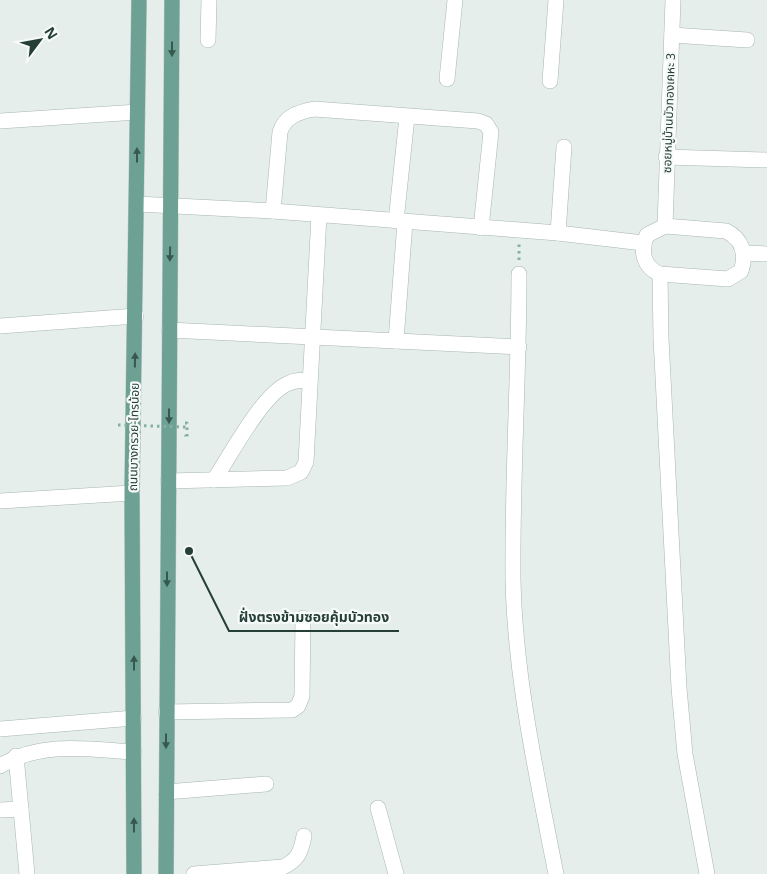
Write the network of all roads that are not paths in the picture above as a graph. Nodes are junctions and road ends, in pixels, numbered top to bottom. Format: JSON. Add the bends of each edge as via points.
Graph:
{"nodes":[{"id":1,"x":139,"y":0,"type":"edge"},
{"id":2,"x":172,"y":0,"type":"edge"},
{"id":3,"x":209,"y":0,"type":"edge"},
{"id":4,"x":455,"y":0,"type":"edge"},
{"id":5,"x":556,"y":0,"type":"edge"},
{"id":6,"x":673,"y":0,"type":"edge"},
{"id":7,"x":672,"y":35,"type":"junction"},
{"id":8,"x":208,"y":40,"type":"dead end"},
{"id":9,"x":747,"y":40,"type":"dead end"},
{"id":10,"x":448,"y":80,"type":"dead end"},
{"id":11,"x":550,"y":81,"type":"dead end"},
{"id":12,"x":138,"y":112,"type":"junction"},
{"id":13,"x":407,"y":117,"type":"junction"},
{"id":14,"x":0,"y":121,"type":"edge"},
{"id":15,"x":564,"y":147,"type":"dead end"},
{"id":16,"x":666,"y":157,"type":"junction"},
{"id":17,"x":767,"y":160,"type":"edge"},
{"id":18,"x":137,"y":204,"type":"junction"},
{"id":19,"x":171,"y":205,"type":"junction"},
{"id":20,"x":273,"y":211,"type":"junction"},
{"id":21,"x":319,"y":215,"type":"junction"},
{"id":22,"x":400,"y":222,"type":"junction"},
{"id":23,"x":665,"y":226,"type":"junction"},
{"id":24,"x":481,"y":228,"type":"junction"},
{"id":25,"x":558,"y":234,"type":"junction"},
{"id":26,"x":643,"y":244,"type":"junction"},
{"id":27,"x":744,"y":253,"type":"junction"},
{"id":28,"x":767,"y":254,"type":"edge"},
{"id":29,"x":519,"y":274,"type":"road end"},
{"id":30,"x":660,"y":274,"type":"junction"},
{"id":31,"x":136,"y":316,"type":"junction"},
{"id":32,"x":0,"y":326,"type":"edge"},
{"id":33,"x":170,"y":330,"type":"junction"},
{"id":34,"x":311,"y":337,"type":"junction"},
{"id":35,"x":396,"y":341,"type":"junction"},
{"id":36,"x":519,"y":347,"type":"junction"},
{"id":37,"x":310,"y":380,"type":"junction"},
{"id":38,"x":214,"y":480,"type":"junction"},
{"id":39,"x":168,"y":481,"type":"junction"},
{"id":40,"x":132,"y":493,"type":"junction"},
{"id":41,"x":0,"y":501,"type":"edge"},
{"id":42,"x":303,"y":618,"type":"dead end"},
{"id":43,"x":166,"y":712,"type":"junction"},
{"id":44,"x":134,"y":718,"type":"junction"},
{"id":45,"x":0,"y":729,"type":"edge"},
{"id":46,"x":134,"y":752,"type":"junction"},
{"id":47,"x":16,"y":756,"type":"junction"},
{"id":48,"x":0,"y":766,"type":"edge"},
{"id":49,"x":266,"y":784,"type":"dead end"},
{"id":50,"x":166,"y":792,"type":"junction"},
{"id":51,"x":378,"y":808,"type":"dead end"},
{"id":52,"x":21,"y":809,"type":"junction"},
{"id":53,"x":0,"y":810,"type":"edge"},
{"id":54,"x":304,"y":836,"type":"dead end"},
{"id":55,"x":26,"y":874,"type":"edge"},
{"id":56,"x":134,"y":874,"type":"edge"},
{"id":57,"x":166,"y":874,"type":"edge"},
{"id":58,"x":194,"y":874,"type":"edge"},
{"id":59,"x":396,"y":874,"type":"edge"},
{"id":60,"x":556,"y":874,"type":"edge"},
{"id":61,"x":707,"y":874,"type":"edge"}],
"edges":[{"from":1,"to":12,"type":"main road","name":"ถนนบางกรวย-ไทรน้อย"},
{"from":2,"to":19,"type":"main road","one_way":true},
{"from":3,"to":8,"type":"street"},
{"from":4,"to":10,"type":"street"},
{"from":5,"to":11,"type":"street"},
{"from":6,"to":7,"type":"street","name":"ซอยหมู่บ้านบัวทองเคหะ 3"},
{"from":7,"to":9,"type":"street"},
{"from":7,"to":16,"type":"street","name":"ซอยหมู่บ้านบัวทองเคหะ 3"},
{"from":12,"to":14,"type":"street"},
{"from":18,"to":12,"type":"main road","name":"ถนนบางกรวย-ไทรน้อย","one_way":true},
{"from":13,"to":20,"type":"street","via":[[314,109],[291,116],[280,132]]},
{"from":13,"to":22,"type":"street"},
{"from":13,"to":24,"type":"street","via":[[486,124],[491,132]]},
{"from":15,"to":25,"type":"street"},
{"from":16,"to":17,"type":"street"},
{"from":16,"to":23,"type":"street","name":"ซอยหมู่บ้านบัวทองเคหะ 3"},
{"from":18,"to":19,"type":"street"},
{"from":18,"to":31,"type":"main road","name":"ถนนบางกรวย-ไทรน้อย"},
{"from":19,"to":20,"type":"street"},
{"from":19,"to":33,"type":"main road","one_way":true},
{"from":20,"to":21,"type":"street"},
{"from":21,"to":22,"type":"street"},
{"from":21,"to":34,"type":"street"},
{"from":22,"to":24,"type":"street"},
{"from":22,"to":35,"type":"street"},
{"from":23,"to":26,"type":"street","via":[[654,229]]},
{"from":23,"to":27,"type":"street","via":[[726,231],[740,242]]},
{"from":24,"to":25,"type":"street"},
{"from":25,"to":26,"type":"street"},
{"from":26,"to":30,"type":"street","via":[[645,261]]},
{"from":27,"to":28,"type":"street"},
{"from":27,"to":30,"type":"street","via":[[741,271],[728,279]]},
{"from":29,"to":36,"type":"street"},
{"from":30,"to":61,"type":"street","via":[[679,688],[685,754]]},
{"from":31,"to":32,"type":"street"},
{"from":40,"to":31,"type":"main road","name":"ถนนบางกรวย-ไทรน้อย","one_way":true},
{"from":33,"to":34,"type":"street"},
{"from":33,"to":39,"type":"main road","one_way":true},
{"from":34,"to":35,"type":"street"},
{"from":34,"to":37,"type":"street"},
{"from":35,"to":36,"type":"street"},
{"from":36,"to":60,"type":"street","via":[[513,580],[517,641],[532,751]]},
{"from":37,"to":38,"type":"street","via":[[295,380],[276,390],[264,403]]},
{"from":37,"to":38,"type":"street","via":[[306,462],[302,472],[287,478]]},
{"from":38,"to":39,"type":"street"},
{"from":39,"to":43,"type":"main road","one_way":true},
{"from":40,"to":41,"type":"street"},
{"from":44,"to":40,"type":"main road","name":"ถนนบางกรวย-ไทรน้อย","one_way":true},
{"from":42,"to":43,"type":"street","via":[[302,696],[298,706],[292,710]]},
{"from":43,"to":50,"type":"main road","one_way":true},
{"from":44,"to":45,"type":"street"},
{"from":44,"to":46,"type":"main road","name":"ถนนบางกรวย-ไทรน้อย"},
{"from":46,"to":47,"type":"street","via":[[44,749]]},
{"from":56,"to":46,"type":"main road","name":"ถนนบางกรวย-ไทรน้อย","one_way":true},
{"from":47,"to":48,"type":"street"},
{"from":47,"to":52,"type":"street"},
{"from":49,"to":50,"type":"street"},
{"from":50,"to":57,"type":"main road"},
{"from":51,"to":59,"type":"street"},
{"from":52,"to":53,"type":"street"},
{"from":52,"to":55,"type":"street"},
{"from":54,"to":58,"type":"street","via":[[299,856],[283,867]]}]}
